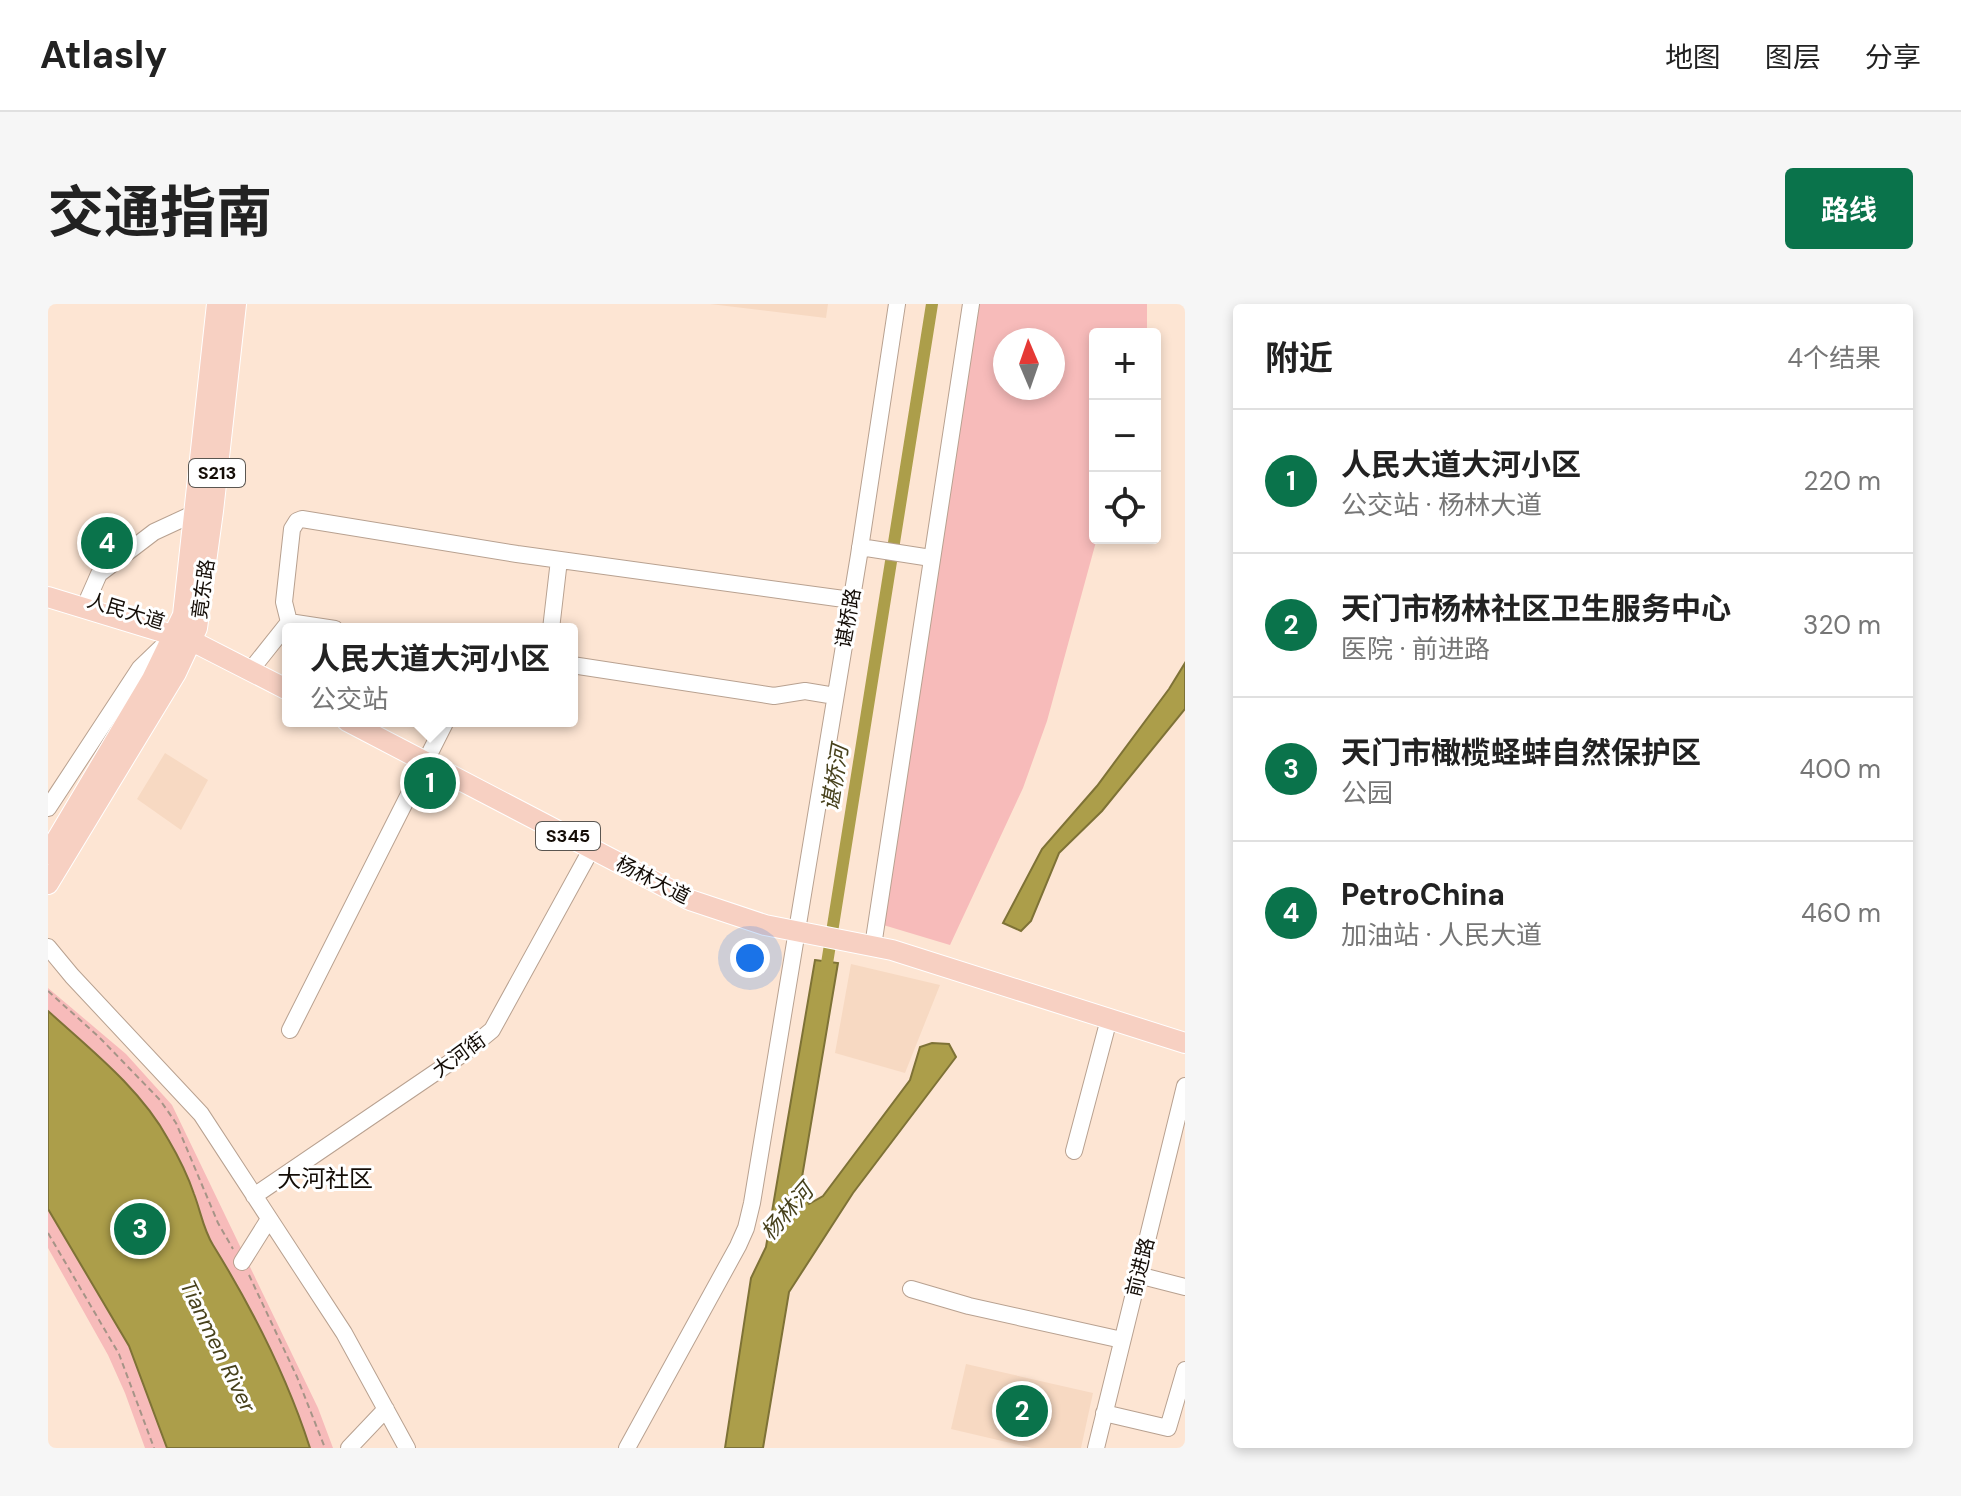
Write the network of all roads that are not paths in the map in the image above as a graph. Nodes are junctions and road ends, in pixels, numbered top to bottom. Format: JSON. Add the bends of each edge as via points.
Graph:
{"nodes":[{"id":1,"x":217,"y":304,"type":"edge"},
{"id":2,"x":236,"y":304,"type":"edge"},
{"id":3,"x":897,"y":304,"type":"edge"},
{"id":4,"x":971,"y":304,"type":"edge"},
{"id":5,"x":195,"y":513,"type":"junction"},
{"id":6,"x":860,"y":547,"type":"junction"},
{"id":7,"x":931,"y":558,"type":"junction"},
{"id":8,"x":559,"y":560,"type":"junction"},
{"id":9,"x":48,"y":588,"type":"edge"},
{"id":10,"x":48,"y":597,"type":"edge"},
{"id":11,"x":88,"y":599,"type":"junction"},
{"id":12,"x":851,"y":600,"type":"junction"},
{"id":13,"x":289,"y":622,"type":"joint"},
{"id":14,"x":296,"y":623,"type":"edge"},
{"id":15,"x":552,"y":623,"type":"edge"},
{"id":16,"x":282,"y":631,"type":"edge"},
{"id":17,"x":182,"y":635,"type":"junction"},
{"id":18,"x":578,"y":666,"type":"edge"},
{"id":19,"x":250,"y":671,"type":"junction"},
{"id":20,"x":282,"y":687,"type":"edge"},
{"id":21,"x":835,"y":696,"type":"junction"},
{"id":22,"x":359,"y":727,"type":"edge"},
{"id":23,"x":443,"y":727,"type":"edge"},
{"id":24,"x":426,"y":762,"type":"junction"},
{"id":25,"x":48,"y":808,"type":"edge"},
{"id":26,"x":592,"y":848,"type":"junction"},
{"id":27,"x":48,"y":854,"type":"edge"},
{"id":28,"x":48,"y":884,"type":"edge"},
{"id":29,"x":796,"y":931,"type":"junction"},
{"id":30,"x":867,"y":944,"type":"junction"},
{"id":31,"x":48,"y":947,"type":"edge"},
{"id":32,"x":1109,"y":1019,"type":"junction"},
{"id":33,"x":290,"y":1030,"type":"dead end"},
{"id":34,"x":1185,"y":1043,"type":"edge"},
{"id":35,"x":1185,"y":1086,"type":"edge"},
{"id":36,"x":1074,"y":1151,"type":"dead end"},
{"id":37,"x":254,"y":1196,"type":"junction"},
{"id":38,"x":269,"y":1219,"type":"junction"},
{"id":39,"x":242,"y":1262,"type":"road end"},
{"id":40,"x":1138,"y":1275,"type":"junction"},
{"id":41,"x":1185,"y":1287,"type":"edge"},
{"id":42,"x":911,"y":1289,"type":"dead end"},
{"id":43,"x":1122,"y":1340,"type":"junction"},
{"id":44,"x":1185,"y":1370,"type":"edge"},
{"id":45,"x":386,"y":1409,"type":"junction"},
{"id":46,"x":1104,"y":1413,"type":"junction"},
{"id":47,"x":349,"y":1448,"type":"edge"},
{"id":48,"x":407,"y":1448,"type":"edge"},
{"id":49,"x":627,"y":1448,"type":"edge"},
{"id":50,"x":1096,"y":1448,"type":"edge"}],
"edges":[{"from":1,"to":5,"type":"main road","name":"竟东路","number":"S213"},
{"from":2,"to":17,"type":"main road","name":"竟东路","number":"S213","via":[[202,605]]},
{"from":3,"to":6,"type":"street","name":"谌桥路"},
{"from":4,"to":7,"type":"street"},
{"from":5,"to":11,"type":"street","via":[[154,532],[99,574]]},
{"from":5,"to":17,"type":"main road","name":"竟东路","number":"S213"},
{"from":6,"to":7,"type":"street"},
{"from":6,"to":12,"type":"street","name":"谌桥路"},
{"from":7,"to":30,"type":"street"},
{"from":8,"to":12,"type":"street"},
{"from":8,"to":13,"type":"street","via":[[302,519],[292,529],[284,602]]},
{"from":8,"to":15,"type":"street"},
{"from":9,"to":11,"type":"main road","name":"人民大道"},
{"from":10,"to":17,"type":"main road","name":"人民大道"},
{"from":11,"to":17,"type":"main road","name":"人民大道"},
{"from":12,"to":21,"type":"street","name":"谌桥路"},
{"from":13,"to":14,"type":"street"},
{"from":16,"to":19,"type":"street"},
{"from":17,"to":19,"type":"main road"},
{"from":17,"to":25,"type":"street","via":[[140,668]]},
{"from":17,"to":27,"type":"main road","name":"竟东路","number":"S213"},
{"from":17,"to":28,"type":"main road","name":"竟东路","number":"S213","via":[[176,673]]},
{"from":18,"to":21,"type":"street","via":[[774,696],[805,691]]},
{"from":19,"to":20,"type":"main road"},
{"from":21,"to":29,"type":"street","name":"谌桥路"},
{"from":22,"to":24,"type":"main road","name":"杨林大道","number":"S345"},
{"from":23,"to":24,"type":"street"},
{"from":24,"to":26,"type":"main road","name":"杨林大道","number":"S345"},
{"from":24,"to":33,"type":"street"},
{"from":26,"to":29,"type":"main road","name":"杨林大道","number":"S345","via":[[690,900]]},
{"from":26,"to":37,"type":"street","name":"大河街","via":[[492,1030]]},
{"from":29,"to":30,"type":"main road","number":"S345"},
{"from":29,"to":49,"type":"street","name":"谌桥路","via":[[746,1228]]},
{"from":30,"to":32,"type":"main road","number":"S345"},
{"from":31,"to":37,"type":"street","via":[[201,1114]]},
{"from":32,"to":34,"type":"main road","number":"S345"},
{"from":32,"to":36,"type":"street"},
{"from":35,"to":40,"type":"street","name":"前进路"},
{"from":37,"to":38,"type":"street"},
{"from":38,"to":39,"type":"street"},
{"from":38,"to":45,"type":"street","via":[[344,1333]]},
{"from":40,"to":41,"type":"street"},
{"from":40,"to":43,"type":"street","name":"前进路"},
{"from":42,"to":43,"type":"street"},
{"from":43,"to":46,"type":"street","name":"前进路"},
{"from":44,"to":46,"type":"street","via":[[1168,1428]]},
{"from":45,"to":47,"type":"street"},
{"from":45,"to":48,"type":"street"},
{"from":46,"to":50,"type":"street","name":"前进路"}]}
